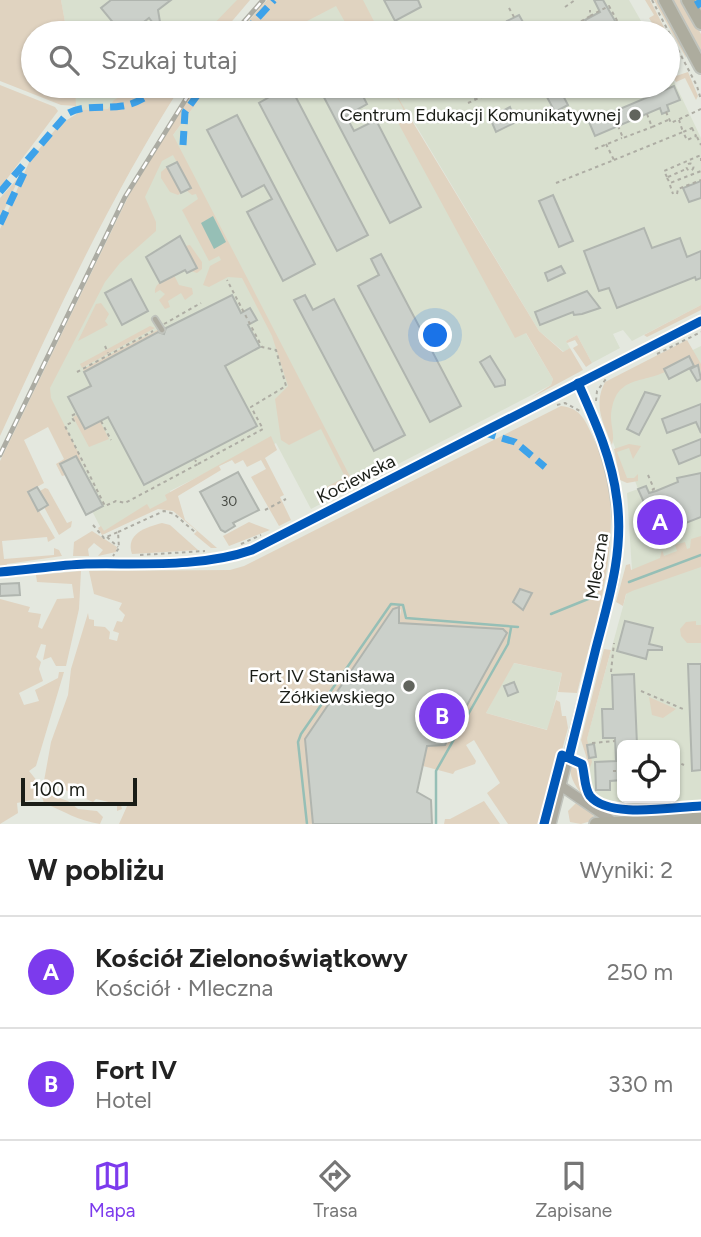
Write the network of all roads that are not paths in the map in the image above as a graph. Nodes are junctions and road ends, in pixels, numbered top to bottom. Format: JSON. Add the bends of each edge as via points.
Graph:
{"nodes":[{"id":1,"x":665,"y":0,"type":"edge"},
{"id":2,"x":688,"y":0,"type":"edge"},
{"id":3,"x":676,"y":21,"type":"edge"},
{"id":4,"x":701,"y":23,"type":"edge"},
{"id":5,"x":680,"y":28,"type":"edge"},
{"id":6,"x":701,"y":67,"type":"edge"},
{"id":7,"x":155,"y":318,"type":"dead end"},
{"id":8,"x":701,"y":321,"type":"edge"},
{"id":9,"x":161,"y":329,"type":"road end"},
{"id":10,"x":578,"y":383,"type":"junction"},
{"id":11,"x":0,"y":572,"type":"edge"},
{"id":12,"x":561,"y":786,"type":"junction"},
{"id":13,"x":701,"y":818,"type":"edge"},
{"id":14,"x":552,"y":820,"type":"edge"},
{"id":15,"x":612,"y":821,"type":"junction"},
{"id":16,"x":649,"y":822,"type":"edge"},
{"id":17,"x":562,"y":824,"type":"edge"},
{"id":18,"x":596,"y":824,"type":"edge"}],
"edges":[{"from":1,"to":3,"type":"street"},
{"from":2,"to":4,"type":"street"},
{"from":5,"to":6,"type":"street"},
{"from":7,"to":9,"type":"lane"},
{"from":8,"to":10,"type":"street","name":"Kociewska"},
{"from":10,"to":11,"type":"street","name":"Kociewska","via":[[232,557]]},
{"from":10,"to":12,"type":"street","name":"Mleczna","via":[[610,463],[618,503],[619,546]]},
{"from":12,"to":14,"type":"street","name":"Mleczna"},
{"from":12,"to":15,"type":"street"},
{"from":13,"to":16,"type":"street"},
{"from":14,"to":17,"type":"street"},
{"from":15,"to":16,"type":"street"},
{"from":15,"to":18,"type":"street"}]}
